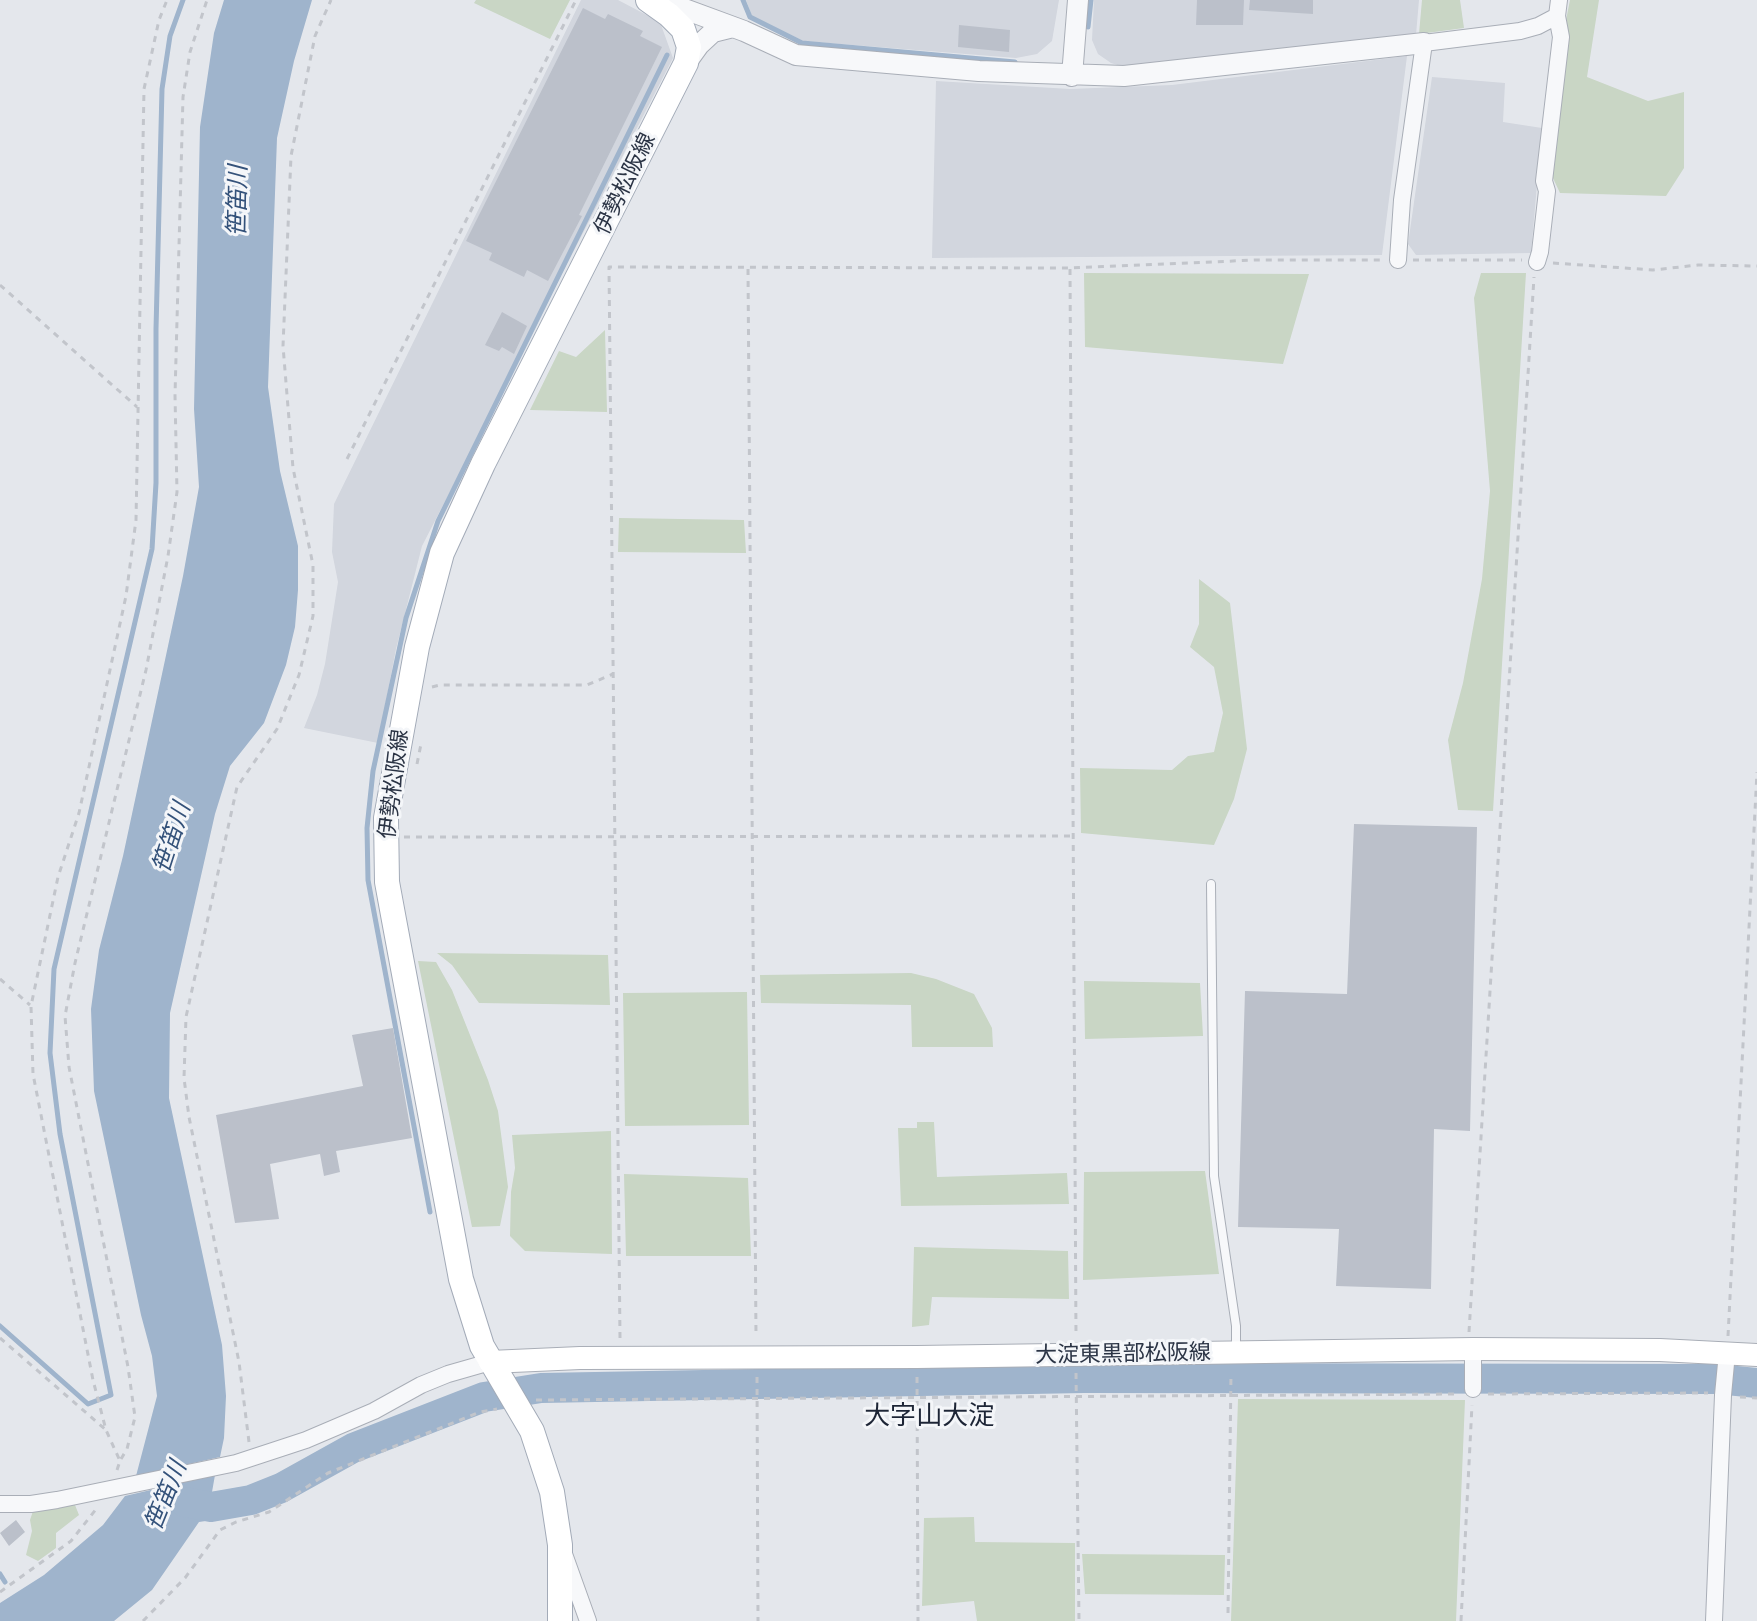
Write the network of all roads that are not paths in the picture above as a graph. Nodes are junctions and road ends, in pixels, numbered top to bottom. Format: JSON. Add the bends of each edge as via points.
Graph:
{"nodes":[{"id":1,"x":648,"y":0,"type":"edge"},
{"id":2,"x":660,"y":0,"type":"edge"},
{"id":3,"x":1078,"y":0,"type":"edge"},
{"id":4,"x":1558,"y":8,"type":"edge"},
{"id":5,"x":733,"y":27,"type":"junction"},
{"id":6,"x":1424,"y":43,"type":"junction"},
{"id":7,"x":686,"y":63,"type":"junction"},
{"id":8,"x":1072,"y":76,"type":"junction"},
{"id":9,"x":1398,"y":260,"type":"road end"},
{"id":10,"x":1537,"y":262,"type":"road end"},
{"id":11,"x":1211,"y":884,"type":"dead end"},
{"id":12,"x":1472,"y":1354,"type":"junction"},
{"id":13,"x":1757,"y":1355,"type":"edge"},
{"id":14,"x":1726,"y":1359,"type":"junction"},
{"id":15,"x":1234,"y":1360,"type":"junction"},
{"id":16,"x":490,"y":1362,"type":"junction"},
{"id":17,"x":1473,"y":1392,"type":"road end"},
{"id":18,"x":0,"y":1504,"type":"edge"},
{"id":19,"x":560,"y":1545,"type":"junction"},
{"id":20,"x":560,"y":1621,"type":"edge"},
{"id":21,"x":588,"y":1621,"type":"edge"},
{"id":22,"x":1714,"y":1621,"type":"edge"}],
"edges":[{"from":1,"to":7,"type":"main road","via":[[683,29],[689,47]]},
{"from":2,"to":5,"type":"street"},
{"from":3,"to":8,"type":"street"},
{"from":4,"to":6,"type":"street","via":[[1538,26],[1520,31]]},
{"from":4,"to":10,"type":"street","via":[[1561,37]]},
{"from":5,"to":7,"type":"street","via":[[713,32]]},
{"from":5,"to":8,"type":"street","via":[[796,55]]},
{"from":6,"to":8,"type":"street","via":[[1124,76]]},
{"from":6,"to":9,"type":"street"},
{"from":7,"to":16,"type":"main road","name":"伊勢松阪線","via":[[442,553],[425,608],[386,818],[387,882],[461,1279]]},
{"from":11,"to":15,"type":"lane","via":[[1214,1176],[1236,1326]]},
{"from":12,"to":14,"type":"main road","name":"大淀東黒部松阪線"},
{"from":12,"to":15,"type":"main road","name":"大淀東黒部松阪線"},
{"from":12,"to":17,"type":"street"},
{"from":13,"to":14,"type":"main road","name":"大淀東黒部松阪線"},
{"from":14,"to":22,"type":"street"},
{"from":15,"to":16,"type":"main road","name":"大淀東黒部松阪線"},
{"from":16,"to":18,"type":"street","via":[[448,1374],[306,1440],[243,1460],[31,1504]]},
{"from":16,"to":19,"type":"main road","name":"伊勢松阪線","via":[[532,1431],[548,1479]]},
{"from":19,"to":20,"type":"main road","name":"伊勢松阪線"},
{"from":19,"to":21,"type":"street"}]}
